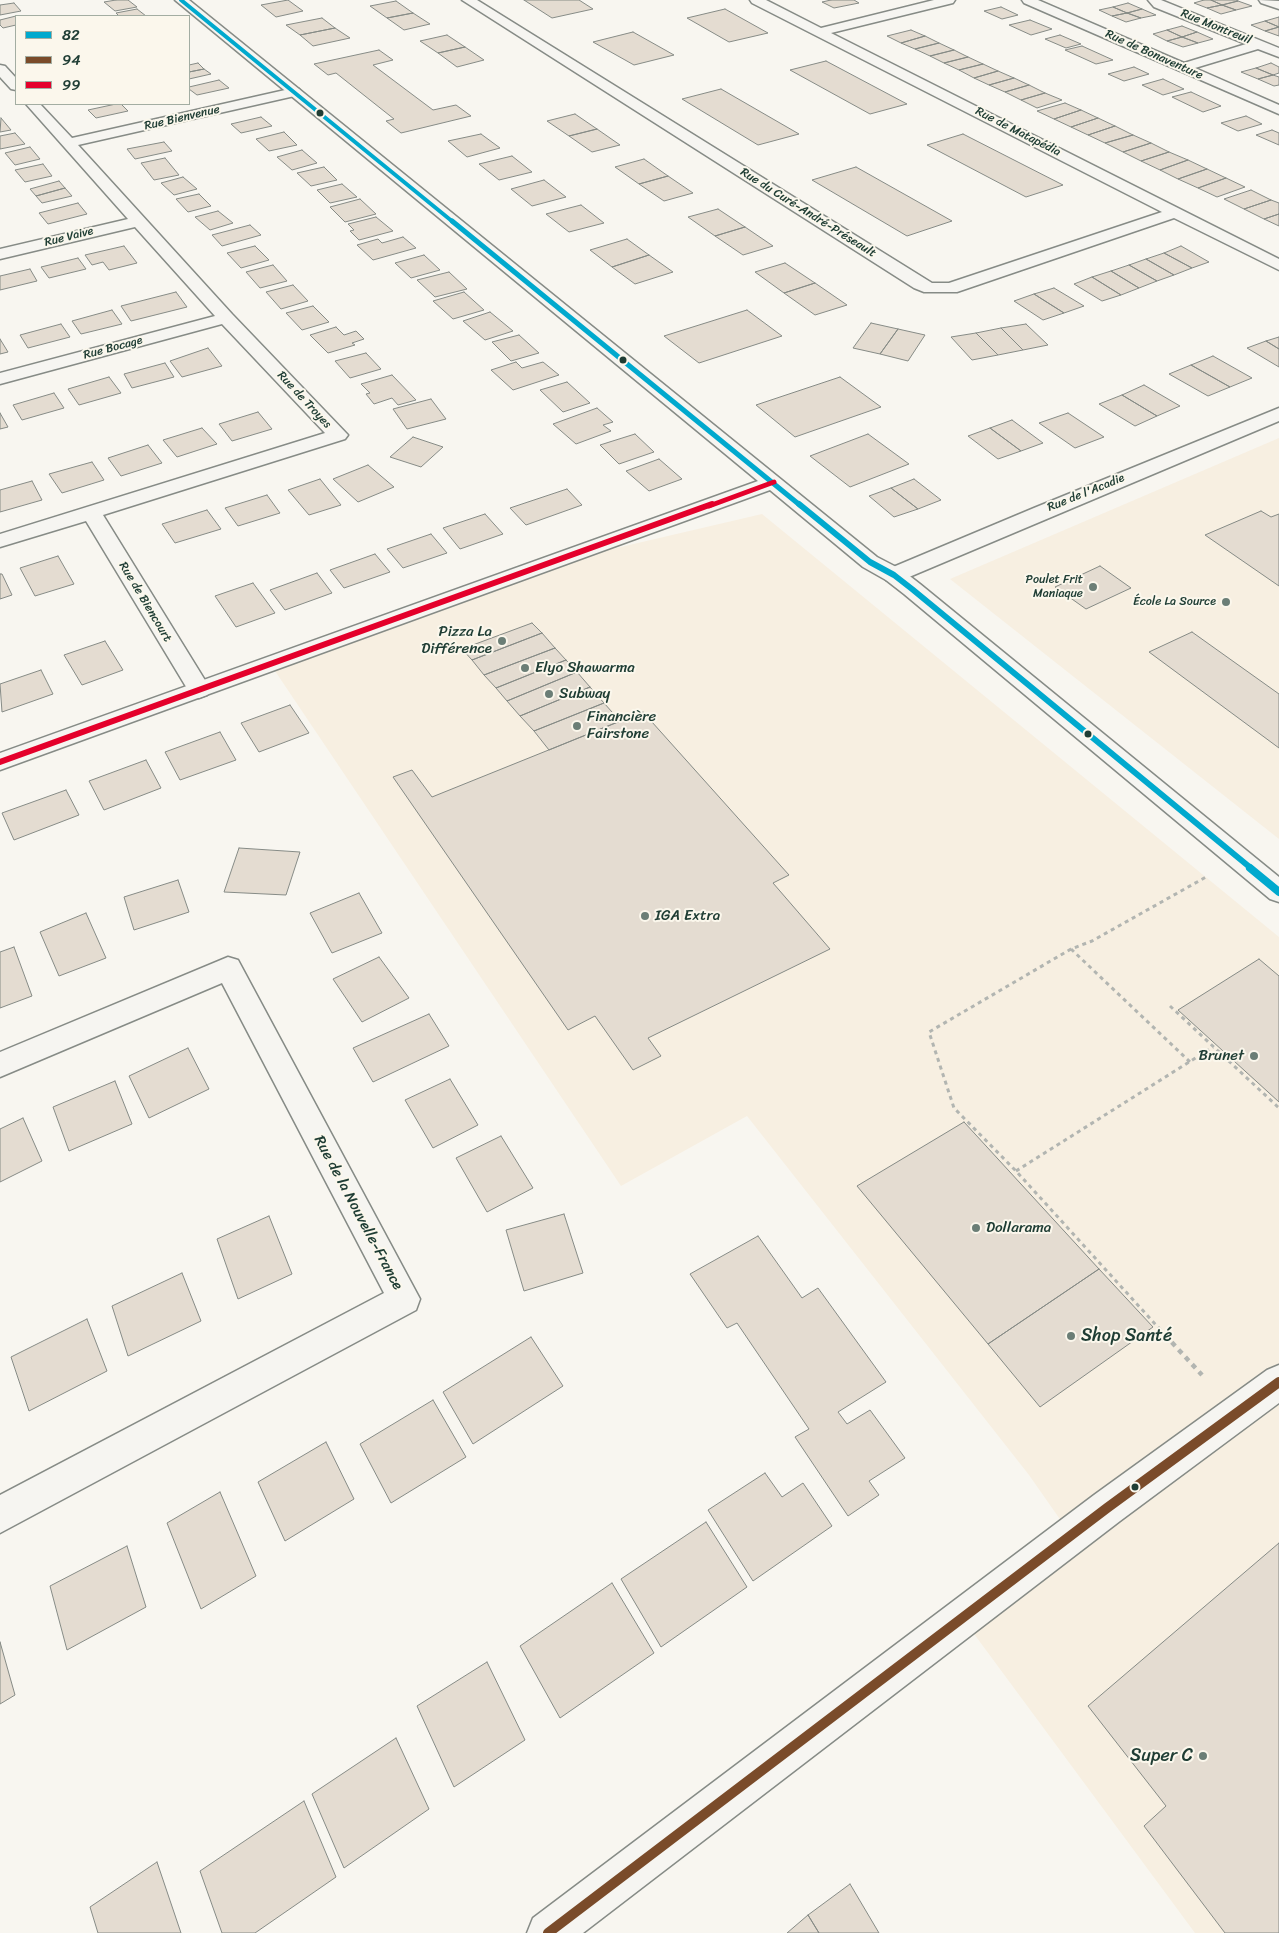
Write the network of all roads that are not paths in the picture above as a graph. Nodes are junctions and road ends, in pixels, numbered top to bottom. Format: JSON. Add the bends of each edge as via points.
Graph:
{"nodes":[{"id":1,"x":181,"y":0,"type":"edge"},
{"id":2,"x":468,"y":0,"type":"edge"},
{"id":3,"x":756,"y":0,"type":"edge"},
{"id":4,"x":949,"y":0,"type":"edge"},
{"id":5,"x":1028,"y":0,"type":"edge"},
{"id":6,"x":1154,"y":0,"type":"edge"},
{"id":7,"x":1266,"y":0,"type":"edge"},
{"id":8,"x":1279,"y":5,"type":"edge"},
{"id":9,"x":820,"y":32,"type":"junction"},
{"id":10,"x":1258,"y":45,"type":"junction"},
{"id":11,"x":1279,"y":53,"type":"edge"},
{"id":12,"x":1182,"y":68,"type":"junction"},
{"id":13,"x":0,"y":69,"type":"edge"},
{"id":14,"x":15,"y":85,"type":"edge"},
{"id":15,"x":294,"y":92,"type":"junction"},
{"id":16,"x":34,"y":105,"type":"edge"},
{"id":17,"x":1279,"y":110,"type":"edge"},
{"id":18,"x":70,"y":144,"type":"junction"},
{"id":19,"x":1176,"y":212,"type":"junction"},
{"id":20,"x":139,"y":220,"type":"junction"},
{"id":21,"x":0,"y":254,"type":"edge"},
{"id":22,"x":1279,"y":265,"type":"edge"},
{"id":23,"x":226,"y":318,"type":"junction"},
{"id":24,"x":0,"y":379,"type":"edge"},
{"id":25,"x":1279,"y":414,"type":"edge"},
{"id":26,"x":774,"y":482,"type":"junction"},
{"id":27,"x":91,"y":513,"type":"junction"},
{"id":28,"x":0,"y":541,"type":"edge"},
{"id":29,"x":894,"y":576,"type":"junction"},
{"id":30,"x":198,"y":690,"type":"junction"},
{"id":31,"x":0,"y":762,"type":"edge"},
{"id":32,"x":1279,"y":892,"type":"edge"},
{"id":33,"x":0,"y":1066,"type":"edge"},
{"id":34,"x":1279,"y":1382,"type":"edge"},
{"id":35,"x":0,"y":1515,"type":"edge"},
{"id":36,"x":548,"y":1933,"type":"edge"}],
"edges":[{"from":1,"to":15,"type":"street"},
{"from":2,"to":19,"type":"street","name":"Rue du Curé-André-Préseault","via":[[930,288],[951,288]]},
{"from":3,"to":9,"type":"street","name":"Rue de Matapédia"},
{"from":4,"to":9,"type":"street"},
{"from":5,"to":12,"type":"street","name":"Rue de Bonaventure"},
{"from":6,"to":10,"type":"street","name":"Rue Montreuil"},
{"from":7,"to":8,"type":"street"},
{"from":9,"to":19,"type":"street","name":"Rue de Matapédia"},
{"from":10,"to":11,"type":"street","name":"Rue Montreuil"},
{"from":10,"to":12,"type":"street"},
{"from":12,"to":17,"type":"street","name":"Rue de Bonaventure"},
{"from":13,"to":14,"type":"street"},
{"from":15,"to":18,"type":"street","name":"Rue Bienvenue"},
{"from":15,"to":26,"type":"street"},
{"from":16,"to":18,"type":"street","name":"Rue de Troyes"},
{"from":18,"to":20,"type":"street","name":"Rue de Troyes"},
{"from":19,"to":22,"type":"street","name":"Rue de Matapédia"},
{"from":20,"to":21,"type":"street","name":"Rue Vaive"},
{"from":20,"to":23,"type":"street","name":"Rue de Troyes"},
{"from":23,"to":24,"type":"street","name":"Rue Bocage"},
{"from":23,"to":27,"type":"street","name":"Rue de Troyes","via":[[338,435]]},
{"from":25,"to":29,"type":"street","name":"Rue de l'Acadie"},
{"from":26,"to":29,"type":"street","via":[[870,562]]},
{"from":26,"to":30,"type":"street"},
{"from":27,"to":28,"type":"street","name":"Rue de Troyes"},
{"from":27,"to":30,"type":"street","name":"Rue de Biencourt"},
{"from":29,"to":32,"type":"street"},
{"from":30,"to":31,"type":"street"},
{"from":33,"to":35,"type":"street","name":"Rue de la Nouvelle-France","via":[[228,968],[404,1299]]},
{"from":34,"to":36,"type":"street","via":[[1100,1513]]}]}
